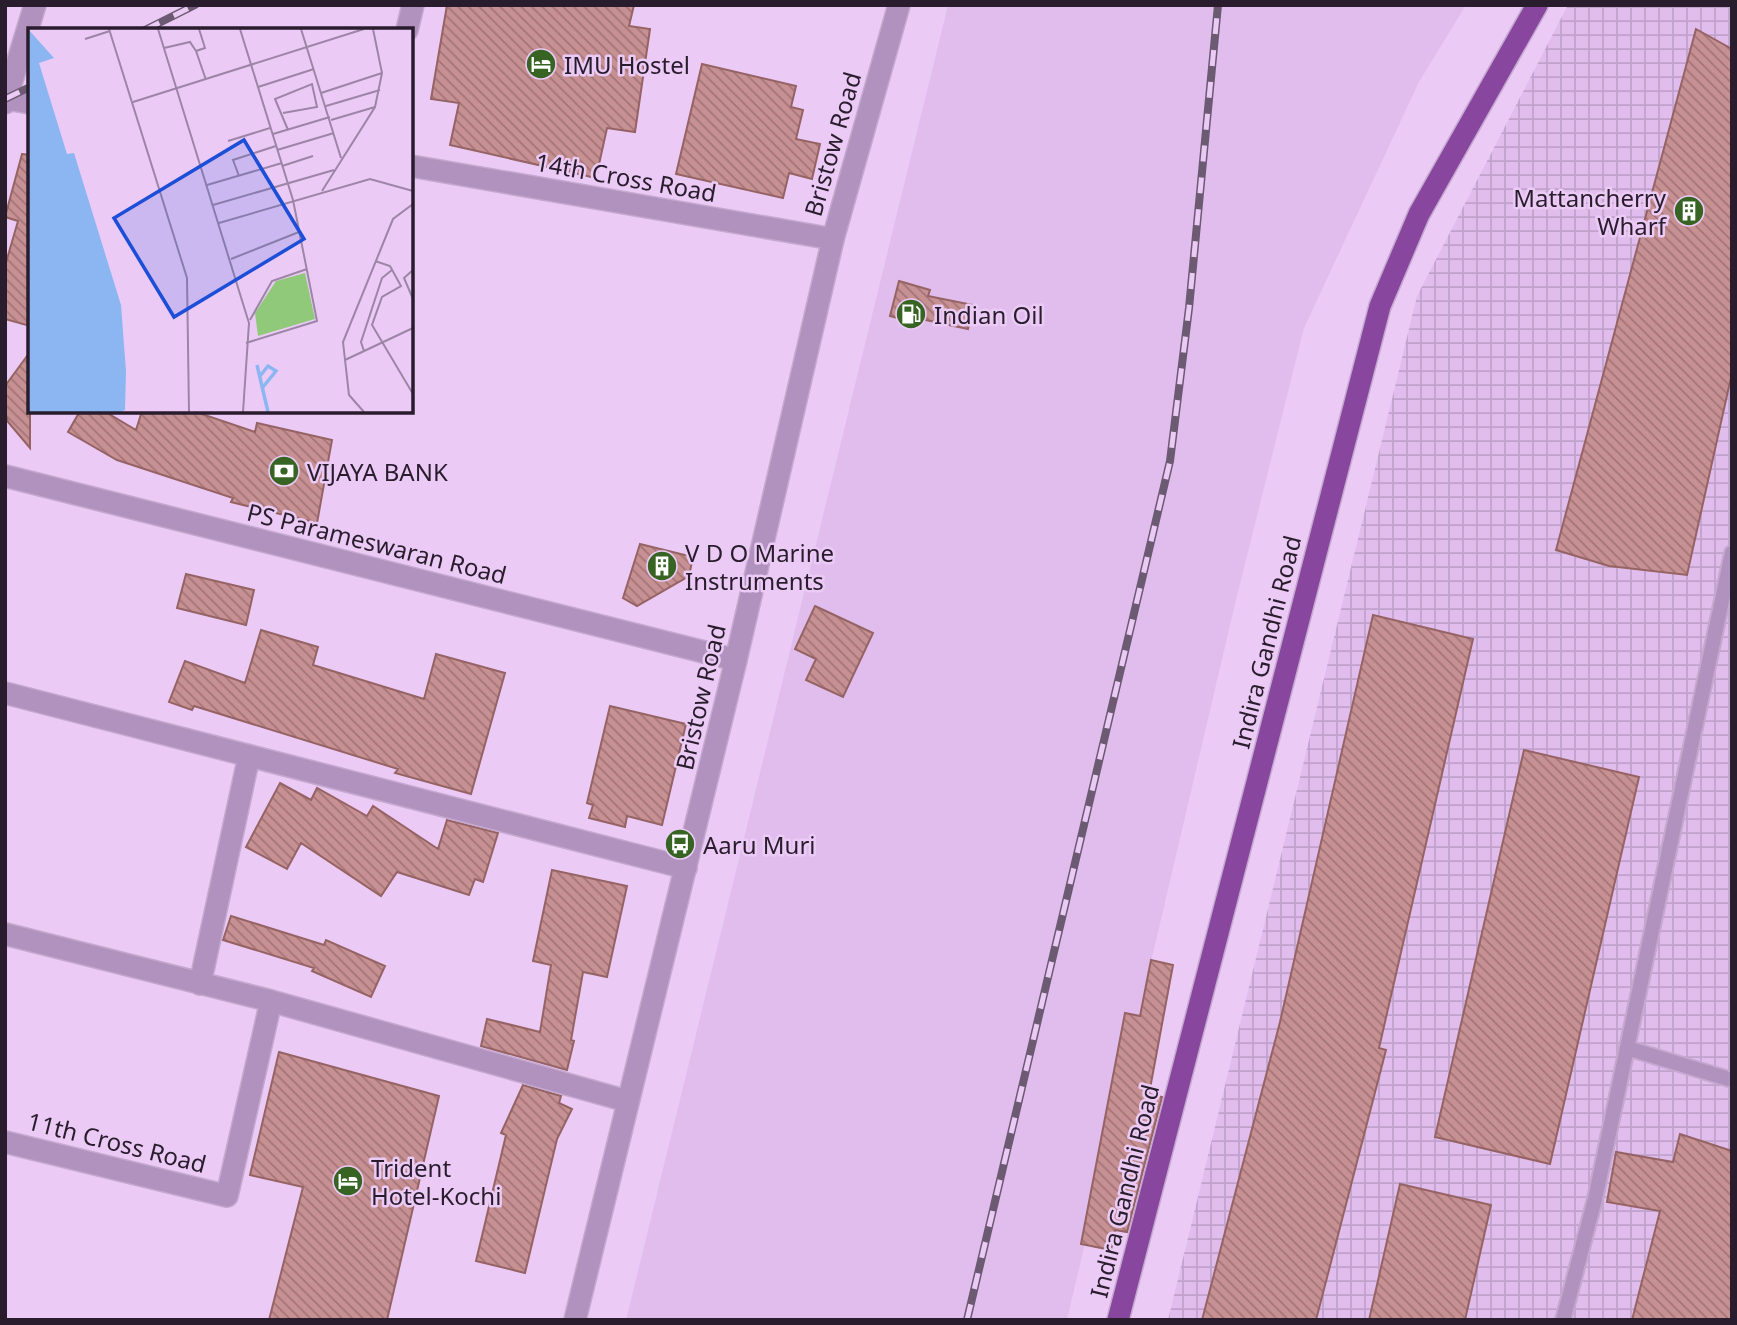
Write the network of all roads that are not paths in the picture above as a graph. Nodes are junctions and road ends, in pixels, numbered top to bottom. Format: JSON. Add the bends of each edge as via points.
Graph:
{"nodes":[{"id":1,"x":35,"y":5,"type":"edge"},
{"id":2,"x":413,"y":5,"type":"edge"},
{"id":3,"x":899,"y":5,"type":"edge"},
{"id":4,"x":1537,"y":5,"type":"edge"},
{"id":5,"x":28,"y":28,"type":"edge"},
{"id":6,"x":28,"y":28,"type":"edge"},
{"id":7,"x":407,"y":28,"type":"edge"},
{"id":8,"x":6,"y":101,"type":"edge"},
{"id":9,"x":28,"y":103,"type":"edge"},
{"id":10,"x":413,"y":166,"type":"edge"},
{"id":11,"x":833,"y":239,"type":"junction"},
{"id":12,"x":5,"y":477,"type":"edge"},
{"id":13,"x":1732,"y":553,"type":"edge"},
{"id":14,"x":736,"y":660,"type":"junction"},
{"id":15,"x":5,"y":693,"type":"edge"},
{"id":16,"x":249,"y":756,"type":"junction"},
{"id":17,"x":686,"y":867,"type":"junction"},
{"id":18,"x":5,"y":934,"type":"edge"},
{"id":19,"x":200,"y":984,"type":"junction"},
{"id":20,"x":271,"y":1001,"type":"junction"},
{"id":21,"x":1627,"y":1048,"type":"junction"},
{"id":22,"x":1732,"y":1080,"type":"edge"},
{"id":23,"x":627,"y":1101,"type":"junction"},
{"id":24,"x":5,"y":1142,"type":"edge"},
{"id":25,"x":575,"y":1320,"type":"edge"},
{"id":26,"x":1118,"y":1320,"type":"edge"},
{"id":27,"x":1563,"y":1320,"type":"edge"}],
"edges":[{"from":1,"to":5,"type":"street"},
{"from":2,"to":7,"type":"street"},
{"from":3,"to":11,"type":"street","name":"Bristow Road"},
{"from":4,"to":26,"type":"highway","name":"Indira Gandhi Road","via":[[1419,214],[1380,306]]},
{"from":6,"to":8,"type":"street"},
{"from":8,"to":9,"type":"street"},
{"from":10,"to":11,"type":"street","name":"14th Cross Road"},
{"from":11,"to":14,"type":"street","name":"Bristow Road"},
{"from":12,"to":14,"type":"street","name":"PS Parameswaran Road"},
{"from":13,"to":21,"type":"lane"},
{"from":14,"to":17,"type":"street","name":"Bristow Road"},
{"from":15,"to":16,"type":"street"},
{"from":16,"to":17,"type":"street"},
{"from":16,"to":19,"type":"street"},
{"from":17,"to":23,"type":"street","name":"Bristow Road"},
{"from":18,"to":19,"type":"street"},
{"from":19,"to":20,"type":"street"},
{"from":20,"to":23,"type":"street"},
{"from":20,"to":24,"type":"street","name":"11th Cross Road","via":[[227,1196]]},
{"from":21,"to":22,"type":"lane"},
{"from":21,"to":27,"type":"lane"},
{"from":23,"to":25,"type":"street","name":"Bristow Road"}]}
